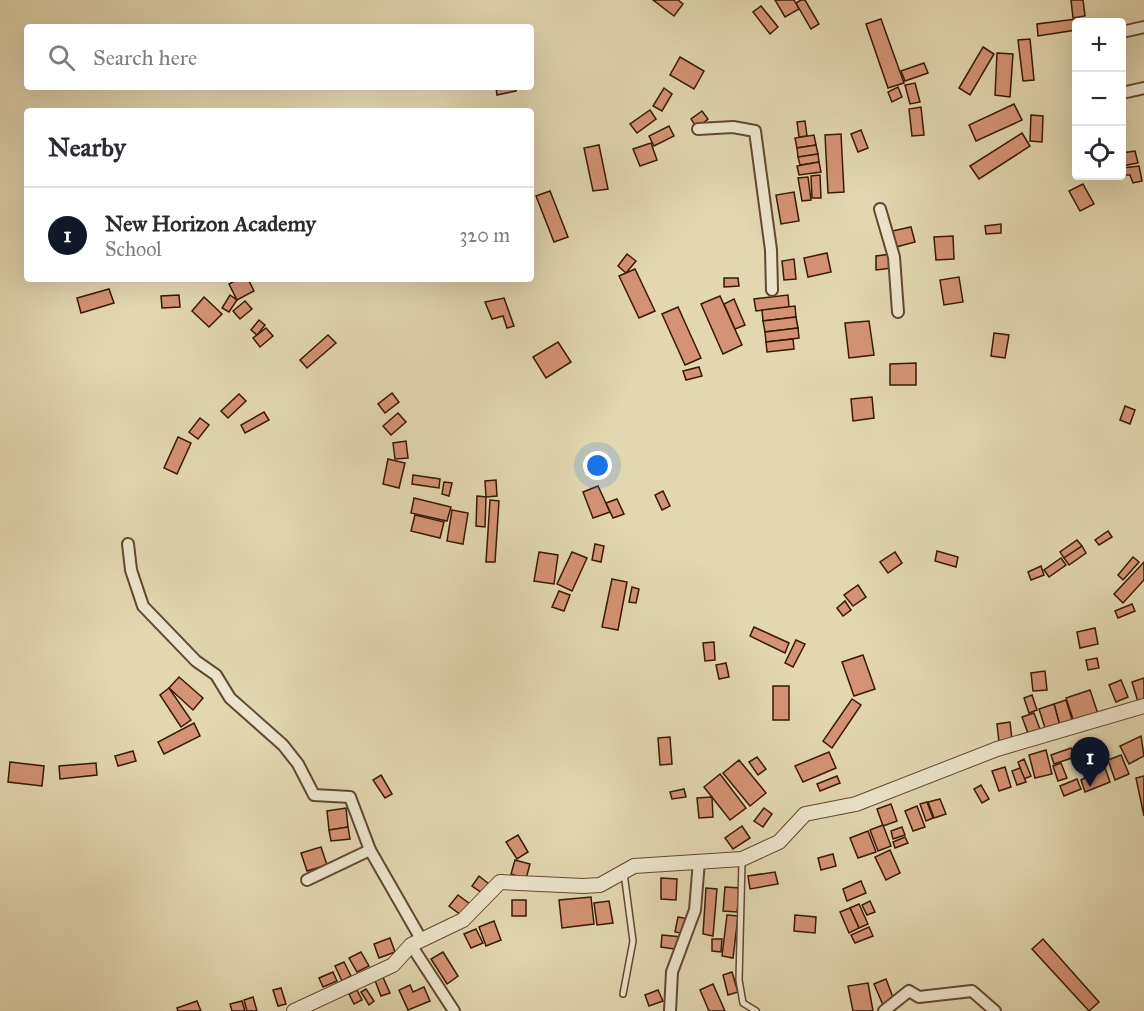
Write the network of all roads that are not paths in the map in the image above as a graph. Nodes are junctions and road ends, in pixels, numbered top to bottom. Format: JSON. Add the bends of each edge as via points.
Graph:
{"nodes":[{"id":1,"x":1144,"y":27,"type":"edge"},
{"id":2,"x":1126,"y":31,"type":"edge"},
{"id":3,"x":1144,"y":88,"type":"edge"},
{"id":4,"x":1126,"y":92,"type":"edge"},
{"id":5,"x":698,"y":129,"type":"dead end"},
{"id":6,"x":880,"y":209,"type":"dead end"},
{"id":7,"x":772,"y":290,"type":"dead end"},
{"id":8,"x":898,"y":312,"type":"dead end"},
{"id":9,"x":128,"y":544,"type":"dead end"},
{"id":10,"x":1144,"y":706,"type":"edge"},
{"id":11,"x":370,"y":850,"type":"junction"},
{"id":12,"x":742,"y":859,"type":"junction"},
{"id":13,"x":699,"y":861,"type":"junction"},
{"id":14,"x":624,"y":871,"type":"junction"},
{"id":15,"x":307,"y":880,"type":"dead end"},
{"id":16,"x":416,"y":942,"type":"junction"},
{"id":17,"x":623,"y":994,"type":"dead end"},
{"id":18,"x":294,"y":1011,"type":"edge"},
{"id":19,"x":454,"y":1011,"type":"edge"},
{"id":20,"x":670,"y":1011,"type":"edge"},
{"id":21,"x":756,"y":1011,"type":"edge"},
{"id":22,"x":884,"y":1011,"type":"edge"},
{"id":23,"x":994,"y":1011,"type":"edge"}],
"edges":[{"from":1,"to":2,"type":"street"},
{"from":3,"to":4,"type":"street"},
{"from":5,"to":7,"type":"street","via":[[733,127],[755,131],[771,250]]},
{"from":6,"to":8,"type":"street","via":[[894,257]]},
{"from":9,"to":11,"type":"street","via":[[142,606],[196,661],[216,675],[230,698],[283,745],[314,795],[350,797]]},
{"from":10,"to":12,"type":"street","via":[[997,749],[856,804],[805,814],[779,842]]},
{"from":11,"to":15,"type":"street"},
{"from":11,"to":16,"type":"street"},
{"from":12,"to":13,"type":"street"},
{"from":12,"to":21,"type":"lane","via":[[739,980],[743,1003]]},
{"from":13,"to":14,"type":"street","via":[[633,866]]},
{"from":13,"to":20,"type":"street","via":[[695,910],[672,972]]},
{"from":14,"to":16,"type":"street","via":[[600,885],[500,882],[463,920]]},
{"from":14,"to":17,"type":"lane","via":[[633,941]]},
{"from":16,"to":18,"type":"street","via":[[393,965]]},
{"from":16,"to":19,"type":"street"},
{"from":22,"to":23,"type":"street","via":[[909,991],[919,997],[972,992]]}]}
